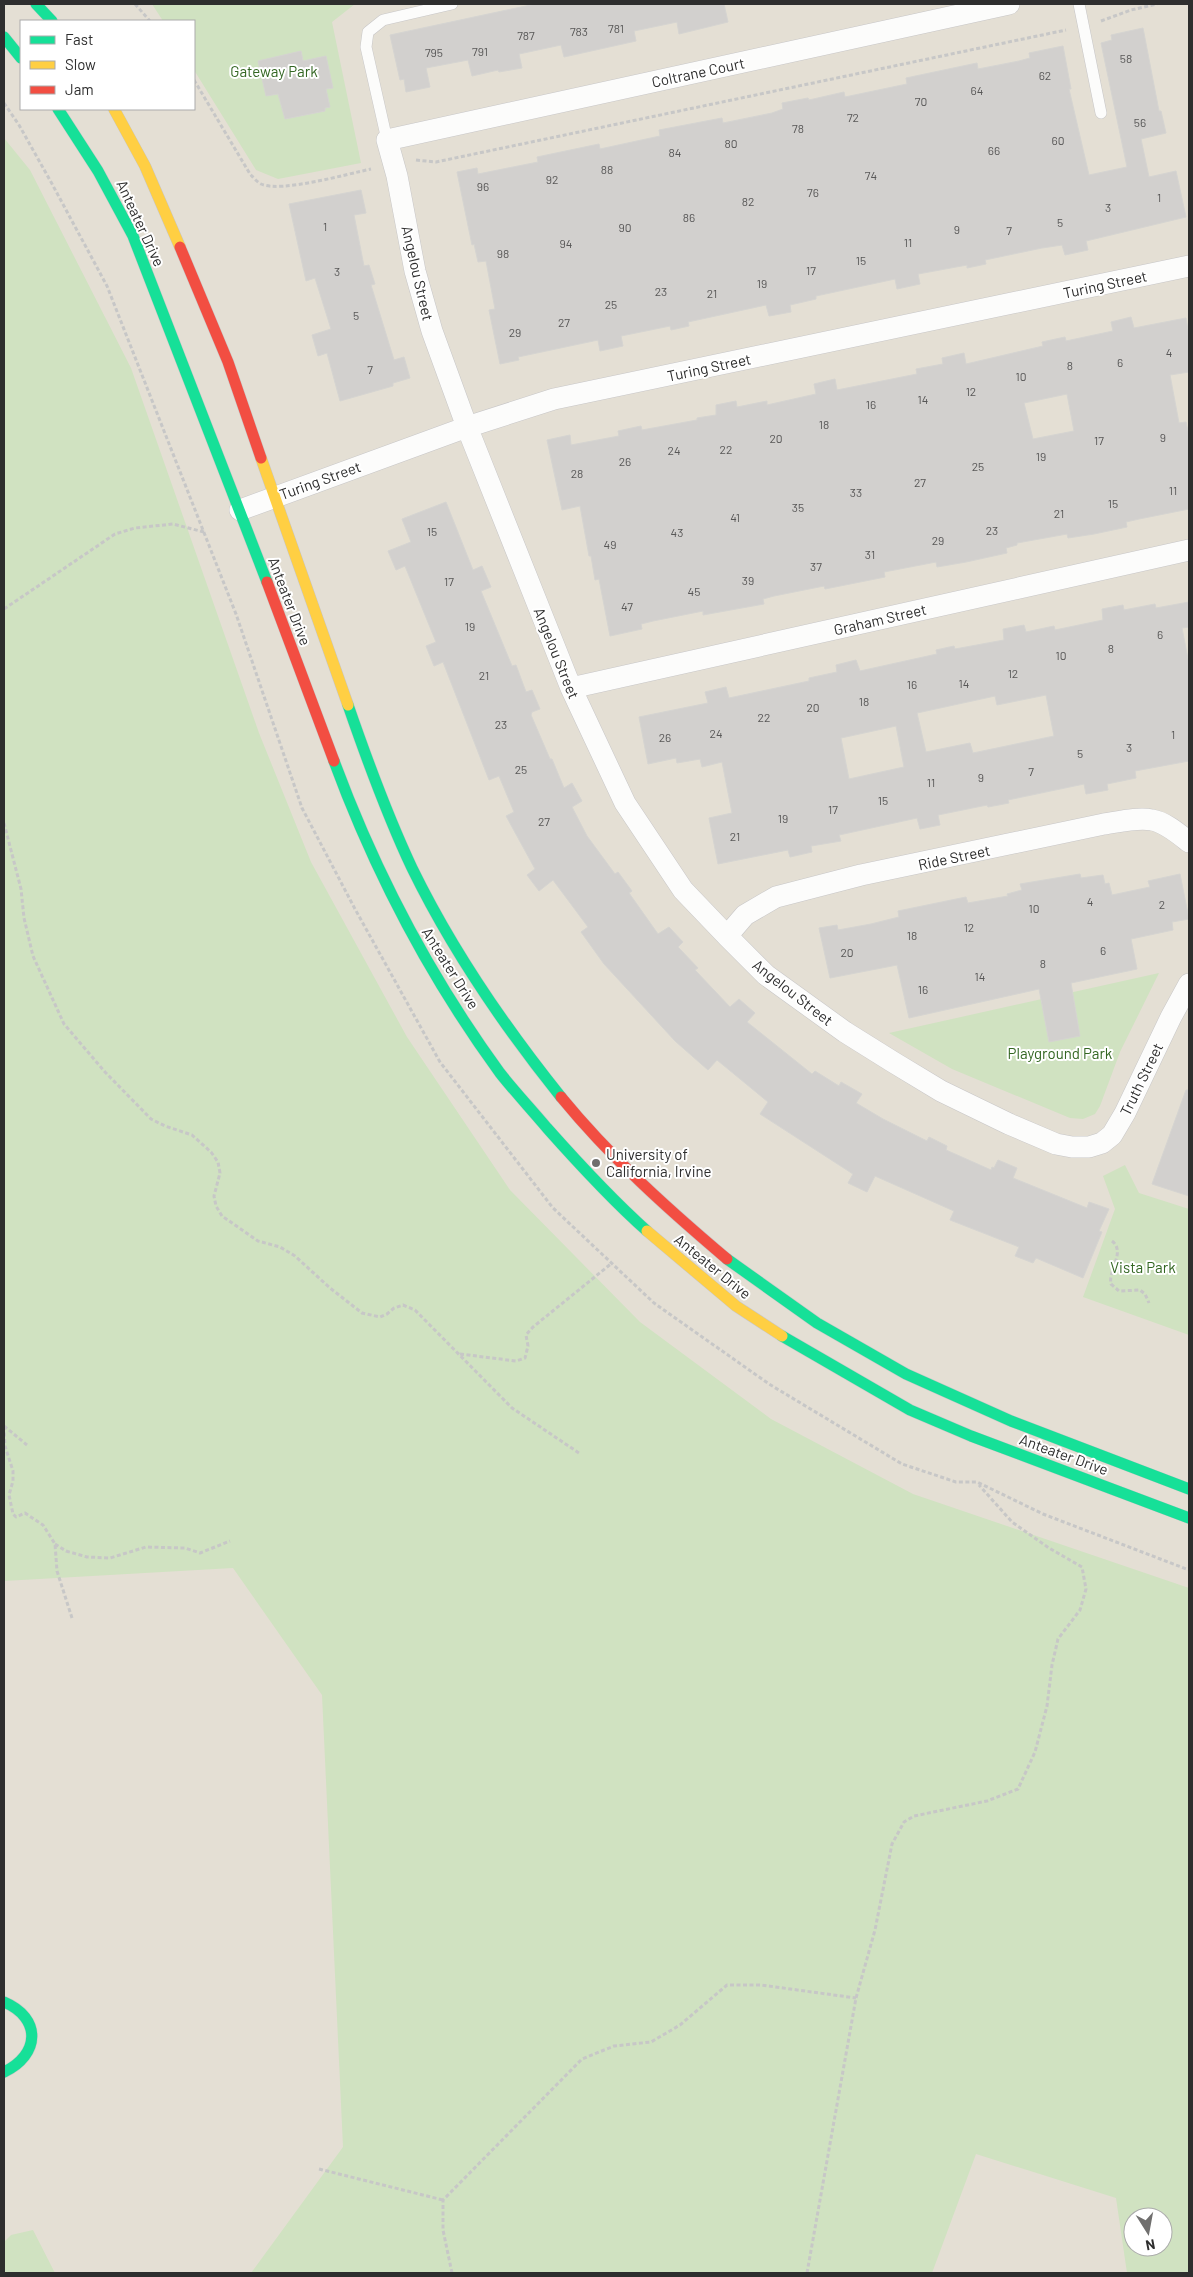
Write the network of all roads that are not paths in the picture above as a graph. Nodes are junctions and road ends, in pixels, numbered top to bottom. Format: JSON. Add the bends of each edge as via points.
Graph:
{"nodes":[{"id":1,"x":36,"y":4,"type":"edge"},
{"id":2,"x":452,"y":4,"type":"edge"},
{"id":3,"x":1009,"y":4,"type":"edge"},
{"id":4,"x":1079,"y":4,"type":"edge"},
{"id":5,"x":51,"y":20,"type":"edge"},
{"id":6,"x":4,"y":37,"type":"edge"},
{"id":7,"x":20,"y":57,"type":"edge"},
{"id":8,"x":59,"y":110,"type":"edge"},
{"id":9,"x":115,"y":110,"type":"edge"},
{"id":10,"x":1101,"y":113,"type":"dead end"},
{"id":11,"x":386,"y":140,"type":"junction"},
{"id":12,"x":1189,"y":266,"type":"edge"},
{"id":13,"x":467,"y":428,"type":"junction"},
{"id":14,"x":274,"y":497,"type":"junction"},
{"id":15,"x":240,"y":510,"type":"junction"},
{"id":16,"x":1189,"y":550,"type":"edge"},
{"id":17,"x":570,"y":688,"type":"junction"},
{"id":18,"x":1189,"y":842,"type":"edge"},
{"id":19,"x":727,"y":936,"type":"junction"},
{"id":20,"x":1189,"y":984,"type":"edge"},
{"id":21,"x":1072,"y":1147,"type":"joint"},
{"id":22,"x":1189,"y":1489,"type":"edge"},
{"id":23,"x":1189,"y":1518,"type":"edge"},
{"id":24,"x":4,"y":2002,"type":"edge"},
{"id":25,"x":4,"y":2072,"type":"edge"}],
"edges":[{"from":1,"to":5,"type":"main road"},
{"from":2,"to":11,"type":"lane","name":"Angelou Street","via":[[383,20],[368,32],[366,47]]},
{"from":3,"to":11,"type":"street","name":"Coltrane Court"},
{"from":4,"to":10,"type":"lane"},
{"from":6,"to":7,"type":"main road"},
{"from":8,"to":15,"type":"main road","name":"Anteater Drive","via":[[99,170],[133,236]]},
{"from":9,"to":14,"type":"main road","name":"Anteater Drive","via":[[147,170],[228,361]]},
{"from":11,"to":13,"type":"street","name":"Angelou Street","via":[[394,164],[415,271]]},
{"from":12,"to":13,"type":"street","name":"Turing Street","via":[[554,399]]},
{"from":13,"to":14,"type":"street","name":"Turing Street"},
{"from":13,"to":17,"type":"street","name":"Angelou Street"},
{"from":14,"to":15,"type":"street","name":"Turing Street"},
{"from":14,"to":22,"type":"main road","name":"Anteater Drive","via":[[373,777],[410,864],[479,988],[529,1060],[583,1125],[633,1177],[735,1267],[845,1340],[958,1400]]},
{"from":15,"to":23,"type":"main road","name":"Anteater Drive","via":[[351,807],[390,894],[435,976],[501,1074],[586,1173],[630,1216],[736,1306],[855,1380],[910,1410],[971,1436]]},
{"from":16,"to":17,"type":"street","name":"Graham Street"},
{"from":17,"to":19,"type":"street","name":"Angelou Street","via":[[625,803],[683,890]]},
{"from":18,"to":19,"type":"street","name":"Ride Street","via":[[1152,820],[1104,824],[776,897],[745,915]]},
{"from":19,"to":21,"type":"street","name":"Angelou Street","via":[[766,975],[893,1062],[1010,1124],[1056,1144]]},
{"from":20,"to":21,"type":"street","name":"Truth Street","via":[[1112,1135],[1089,1147]]},
{"from":24,"to":25,"type":"main road","via":[[25,2015],[33,2040],[21,2064]]}]}
